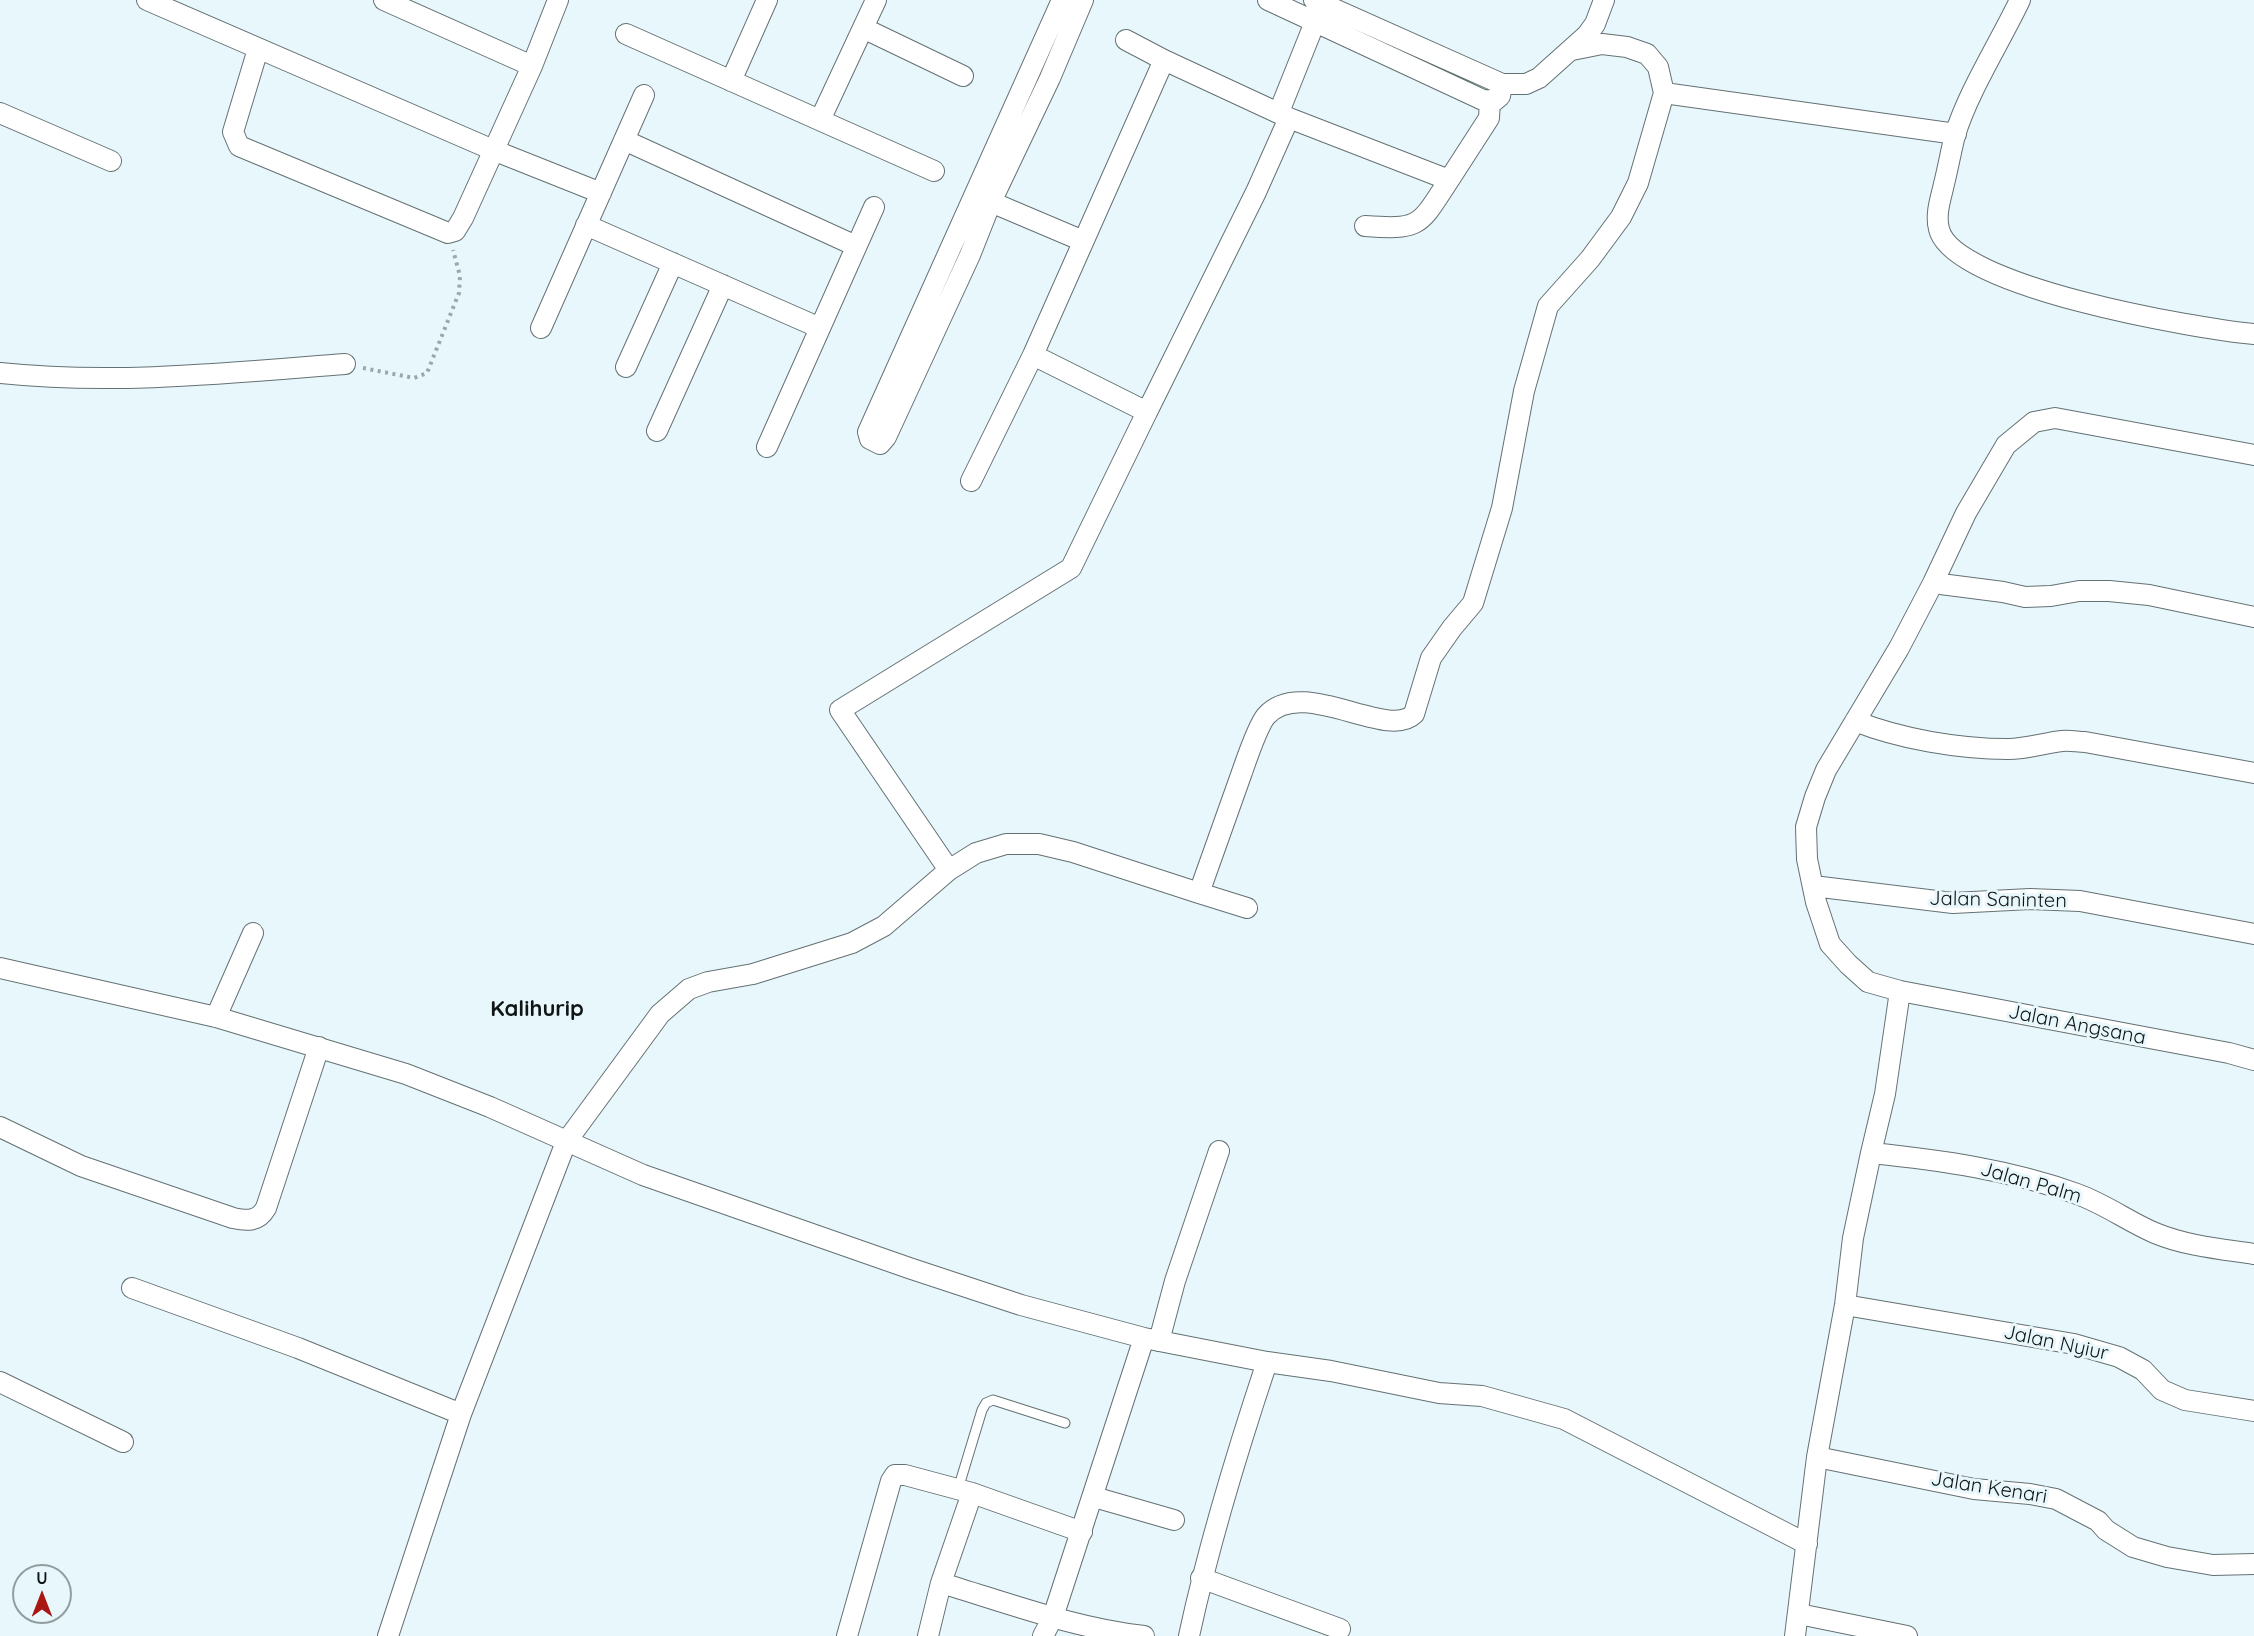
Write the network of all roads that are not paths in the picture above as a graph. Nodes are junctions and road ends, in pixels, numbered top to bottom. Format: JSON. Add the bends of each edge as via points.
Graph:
{"nodes":[{"id":1,"x":147,"y":0,"type":"edge"},
{"id":2,"x":384,"y":0,"type":"edge"},
{"id":3,"x":558,"y":0,"type":"edge"},
{"id":4,"x":767,"y":0,"type":"edge"},
{"id":5,"x":876,"y":0,"type":"edge"},
{"id":6,"x":1062,"y":0,"type":"edge"},
{"id":7,"x":1083,"y":0,"type":"edge"},
{"id":8,"x":1268,"y":0,"type":"edge"},
{"id":9,"x":1604,"y":0,"type":"edge"},
{"id":10,"x":2020,"y":0,"type":"edge"},
{"id":11,"x":1319,"y":7,"type":"edge"},
{"id":12,"x":863,"y":28,"type":"junction"},
{"id":13,"x":626,"y":34,"type":"dead end"},
{"id":14,"x":1126,"y":40,"type":"dead end"},
{"id":15,"x":258,"y":49,"type":"junction"},
{"id":16,"x":1572,"y":50,"type":"junction"},
{"id":17,"x":1164,"y":60,"type":"junction"},
{"id":18,"x":532,"y":66,"type":"junction"},
{"id":19,"x":1031,"y":70,"type":"junction"},
{"id":20,"x":963,"y":76,"type":"dead end"},
{"id":21,"x":1050,"y":78,"type":"junction"},
{"id":22,"x":731,"y":81,"type":"junction"},
{"id":23,"x":1502,"y":84,"type":"junction"},
{"id":24,"x":1664,"y":93,"type":"junction"},
{"id":25,"x":644,"y":94,"type":"dead end"},
{"id":26,"x":1490,"y":100,"type":"junction"},
{"id":27,"x":0,"y":113,"type":"edge"},
{"id":28,"x":1284,"y":115,"type":"junction"},
{"id":29,"x":820,"y":120,"type":"junction"},
{"id":30,"x":1956,"y":134,"type":"junction"},
{"id":31,"x":624,"y":140,"type":"junction"},
{"id":32,"x":493,"y":150,"type":"junction"},
{"id":33,"x":111,"y":161,"type":"dead end"},
{"id":34,"x":934,"y":171,"type":"dead end"},
{"id":35,"x":1449,"y":180,"type":"junction"},
{"id":36,"x":601,"y":193,"type":"junction"},
{"id":37,"x":991,"y":202,"type":"junction"},
{"id":38,"x":874,"y":207,"type":"dead end"},
{"id":39,"x":586,"y":225,"type":"junction"},
{"id":40,"x":1365,"y":226,"type":"dead end"},
{"id":41,"x":1083,"y":241,"type":"junction"},
{"id":42,"x":856,"y":246,"type":"junction"},
{"id":43,"x":673,"y":263,"type":"junction"},
{"id":44,"x":723,"y":285,"type":"junction"},
{"id":45,"x":927,"y":327,"type":"junction"},
{"id":46,"x":541,"y":328,"type":"dead end"},
{"id":47,"x":820,"y":328,"type":"junction"},
{"id":48,"x":2254,"y":334,"type":"edge"},
{"id":49,"x":1033,"y":355,"type":"junction"},
{"id":50,"x":345,"y":363,"type":"road end"},
{"id":51,"x":626,"y":367,"type":"dead end"},
{"id":52,"x":0,"y":373,"type":"edge"},
{"id":53,"x":1147,"y":411,"type":"junction"},
{"id":54,"x":657,"y":431,"type":"dead end"},
{"id":55,"x":768,"y":447,"type":"dead end"},
{"id":56,"x":2254,"y":455,"type":"edge"},
{"id":57,"x":971,"y":481,"type":"dead end"},
{"id":58,"x":1933,"y":583,"type":"junction"},
{"id":59,"x":2254,"y":616,"type":"edge"},
{"id":60,"x":1855,"y":721,"type":"junction"},
{"id":61,"x":2254,"y":773,"type":"edge"},
{"id":62,"x":949,"y":870,"type":"junction"},
{"id":63,"x":1812,"y":886,"type":"junction"},
{"id":64,"x":1199,"y":893,"type":"junction"},
{"id":65,"x":1247,"y":908,"type":"dead end"},
{"id":66,"x":253,"y":933,"type":"dead end"},
{"id":67,"x":2254,"y":934,"type":"edge"},
{"id":68,"x":0,"y":968,"type":"edge"},
{"id":69,"x":1900,"y":991,"type":"junction"},
{"id":70,"x":216,"y":1017,"type":"junction"},
{"id":71,"x":319,"y":1047,"type":"junction"},
{"id":72,"x":2254,"y":1060,"type":"edge"},
{"id":73,"x":0,"y":1127,"type":"edge"},
{"id":74,"x":566,"y":1142,"type":"junction"},
{"id":75,"x":1219,"y":1150,"type":"dead end"},
{"id":76,"x":1870,"y":1153,"type":"junction"},
{"id":77,"x":2254,"y":1254,"type":"edge"},
{"id":78,"x":132,"y":1288,"type":"dead end"},
{"id":79,"x":1845,"y":1305,"type":"junction"},
{"id":80,"x":1151,"y":1340,"type":"junction"},
{"id":81,"x":1267,"y":1362,"type":"junction"},
{"id":82,"x":0,"y":1382,"type":"edge"},
{"id":83,"x":2254,"y":1411,"type":"edge"},
{"id":84,"x":461,"y":1414,"type":"junction"},
{"id":85,"x":1065,"y":1423,"type":"dead end"},
{"id":86,"x":123,"y":1442,"type":"dead end"},
{"id":87,"x":1817,"y":1456,"type":"junction"},
{"id":88,"x":965,"y":1491,"type":"junction"},
{"id":89,"x":1094,"y":1497,"type":"junction"},
{"id":90,"x":1174,"y":1520,"type":"dead end"},
{"id":91,"x":1082,"y":1532,"type":"junction"},
{"id":92,"x":1807,"y":1544,"type":"junction"},
{"id":93,"x":2254,"y":1564,"type":"edge"},
{"id":94,"x":1201,"y":1578,"type":"junction"},
{"id":95,"x":941,"y":1582,"type":"junction"},
{"id":96,"x":1799,"y":1614,"type":"junction"},
{"id":97,"x":1053,"y":1617,"type":"junction"},
{"id":98,"x":1340,"y":1629,"type":"dead end"},
{"id":99,"x":388,"y":1636,"type":"edge"},
{"id":100,"x":847,"y":1636,"type":"edge"},
{"id":101,"x":928,"y":1636,"type":"edge"},
{"id":102,"x":1043,"y":1636,"type":"edge"},
{"id":103,"x":1144,"y":1636,"type":"edge"},
{"id":104,"x":1189,"y":1636,"type":"edge"},
{"id":105,"x":1795,"y":1636,"type":"edge"},
{"id":106,"x":1907,"y":1636,"type":"edge"}],
"edges":[{"from":1,"to":15,"type":"street"},
{"from":2,"to":18,"type":"street"},
{"from":3,"to":18,"type":"street"},
{"from":4,"to":22,"type":"street"},
{"from":5,"to":12,"type":"street"},
{"from":6,"to":19,"type":"street"},
{"from":7,"to":21,"type":"street"},
{"from":8,"to":11,"type":"street"},
{"from":9,"to":16,"type":"street","via":[[1594,24]]},
{"from":10,"to":30,"type":"street"},
{"from":11,"to":23,"type":"street"},
{"from":11,"to":26,"type":"street","via":[[1483,100]]},
{"from":11,"to":28,"type":"street"},
{"from":12,"to":20,"type":"street"},
{"from":12,"to":29,"type":"street"},
{"from":13,"to":22,"type":"street"},
{"from":14,"to":17,"type":"street"},
{"from":15,"to":32,"type":"street"},
{"from":15,"to":32,"type":"street","via":[[233,132],[239,146],[448,233],[455,231],[463,218]]},
{"from":16,"to":23,"type":"street","via":[[1539,78],[1526,84]]},
{"from":16,"to":24,"type":"street","via":[[1602,44],[1647,54],[1658,67]]},
{"from":17,"to":28,"type":"street"},
{"from":17,"to":41,"type":"street"},
{"from":18,"to":32,"type":"street"},
{"from":19,"to":21,"type":"street"},
{"from":19,"to":45,"type":"street"},
{"from":21,"to":37,"type":"street"},
{"from":22,"to":29,"type":"street"},
{"from":23,"to":26,"type":"street","via":[[1500,96]]},
{"from":24,"to":30,"type":"street"},
{"from":24,"to":64,"type":"street","via":[[1638,183],[1621,217],[1548,306],[1524,391],[1502,508],[1473,603],[1431,658],[1414,714],[1403,721],[1298,701],[1282,704],[1266,717]]},
{"from":25,"to":31,"type":"street"},
{"from":26,"to":35,"type":"street","via":[[1486,124]]},
{"from":27,"to":33,"type":"street"},
{"from":28,"to":35,"type":"street"},
{"from":28,"to":53,"type":"street","via":[[1256,192]]},
{"from":29,"to":34,"type":"street"},
{"from":30,"to":48,"type":"street","via":[[1938,226],[1941,238],[1961,256],[2064,298],[2144,318]]},
{"from":31,"to":36,"type":"street"},
{"from":31,"to":42,"type":"street"},
{"from":32,"to":36,"type":"street"},
{"from":35,"to":40,"type":"street","via":[[1428,213],[1412,226]]},
{"from":36,"to":39,"type":"street"},
{"from":37,"to":41,"type":"street"},
{"from":37,"to":45,"type":"street","via":[[970,255]]},
{"from":38,"to":42,"type":"street"},
{"from":39,"to":43,"type":"street"},
{"from":39,"to":46,"type":"street"},
{"from":41,"to":49,"type":"street"},
{"from":42,"to":47,"type":"street"},
{"from":43,"to":44,"type":"street"},
{"from":43,"to":51,"type":"street"},
{"from":44,"to":47,"type":"street"},
{"from":44,"to":54,"type":"street"},
{"from":45,"to":45,"type":"street","via":[[886,437],[880,444],[875,443],[868,432]]},
{"from":47,"to":55,"type":"street"},
{"from":49,"to":53,"type":"street"},
{"from":49,"to":57,"type":"street"},
{"from":50,"to":52,"type":"street","via":[[193,377],[48,378]]},
{"from":53,"to":62,"type":"street","via":[[1071,568],[840,710]]},
{"from":56,"to":58,"type":"street","name":"Jalan Angsana","via":[[2055,418],[2034,422],[2006,445],[1966,513]]},
{"from":58,"to":59,"type":"street","via":[[2025,597],[2079,591],[2149,595]]},
{"from":58,"to":60,"type":"street","name":"Jalan Angsana"},
{"from":60,"to":61,"type":"street","via":[[1944,743],[2009,749],[2063,741],[2085,742]]},
{"from":60,"to":63,"type":"street","name":"Jalan Angsana","via":[[1822,779],[1806,827]]},
{"from":62,"to":64,"type":"street","via":[[976,853],[1006,844],[1039,844]]},
{"from":62,"to":74,"type":"street","via":[[884,926],[852,943],[689,989],[660,1014]]},
{"from":63,"to":67,"type":"street","name":"Jalan Saninten","via":[[1953,903],[2080,901]]},
{"from":63,"to":69,"type":"street","name":"Jalan Angsana","via":[[1830,944],[1869,982]]},
{"from":64,"to":65,"type":"street"},
{"from":66,"to":70,"type":"street"},
{"from":68,"to":70,"type":"street"},
{"from":69,"to":72,"type":"street","name":"Jalan Angsana"},
{"from":69,"to":76,"type":"street","via":[[1885,1094]]},
{"from":70,"to":71,"type":"street"},
{"from":71,"to":73,"type":"street","via":[[266,1208],[255,1220],[233,1218],[81,1166]]},
{"from":71,"to":74,"type":"street","via":[[406,1074]]},
{"from":74,"to":80,"type":"street","via":[[644,1175],[909,1268],[1021,1305]]},
{"from":74,"to":84,"type":"street"},
{"from":75,"to":80,"type":"street"},
{"from":76,"to":77,"type":"street","name":"Jalan Palm","via":[[1987,1169],[2027,1179],[2079,1194],[2157,1234]]},
{"from":76,"to":79,"type":"street"},
{"from":78,"to":84,"type":"street","via":[[298,1348]]},
{"from":79,"to":83,"type":"street","name":"Jalan Nyiur","via":[[2074,1344],[2119,1357],[2143,1370],[2162,1390],[2185,1400]]},
{"from":79,"to":87,"type":"street"},
{"from":80,"to":81,"type":"street"},
{"from":80,"to":89,"type":"street"},
{"from":81,"to":92,"type":"street","via":[[1439,1393],[1482,1396],[1564,1419]]},
{"from":81,"to":94,"type":"street"},
{"from":82,"to":86,"type":"street"},
{"from":84,"to":99,"type":"street"},
{"from":85,"to":88,"type":"lane","via":[[993,1400],[986,1403]]},
{"from":87,"to":92,"type":"street"},
{"from":87,"to":93,"type":"street","name":"Jalan Kenari","via":[[1974,1489],[2056,1499],[2097,1521],[2133,1547],[2212,1565]]},
{"from":88,"to":91,"type":"street"},
{"from":88,"to":95,"type":"street"},
{"from":88,"to":100,"type":"street","via":[[895,1475]]},
{"from":89,"to":90,"type":"street"},
{"from":89,"to":91,"type":"street"},
{"from":91,"to":97,"type":"street"},
{"from":92,"to":96,"type":"street"},
{"from":94,"to":98,"type":"street"},
{"from":94,"to":104,"type":"street"},
{"from":95,"to":97,"type":"street"},
{"from":95,"to":101,"type":"street"},
{"from":96,"to":105,"type":"street"},
{"from":96,"to":106,"type":"street"},
{"from":97,"to":102,"type":"street"},
{"from":97,"to":103,"type":"street","via":[[1107,1632]]}]}
